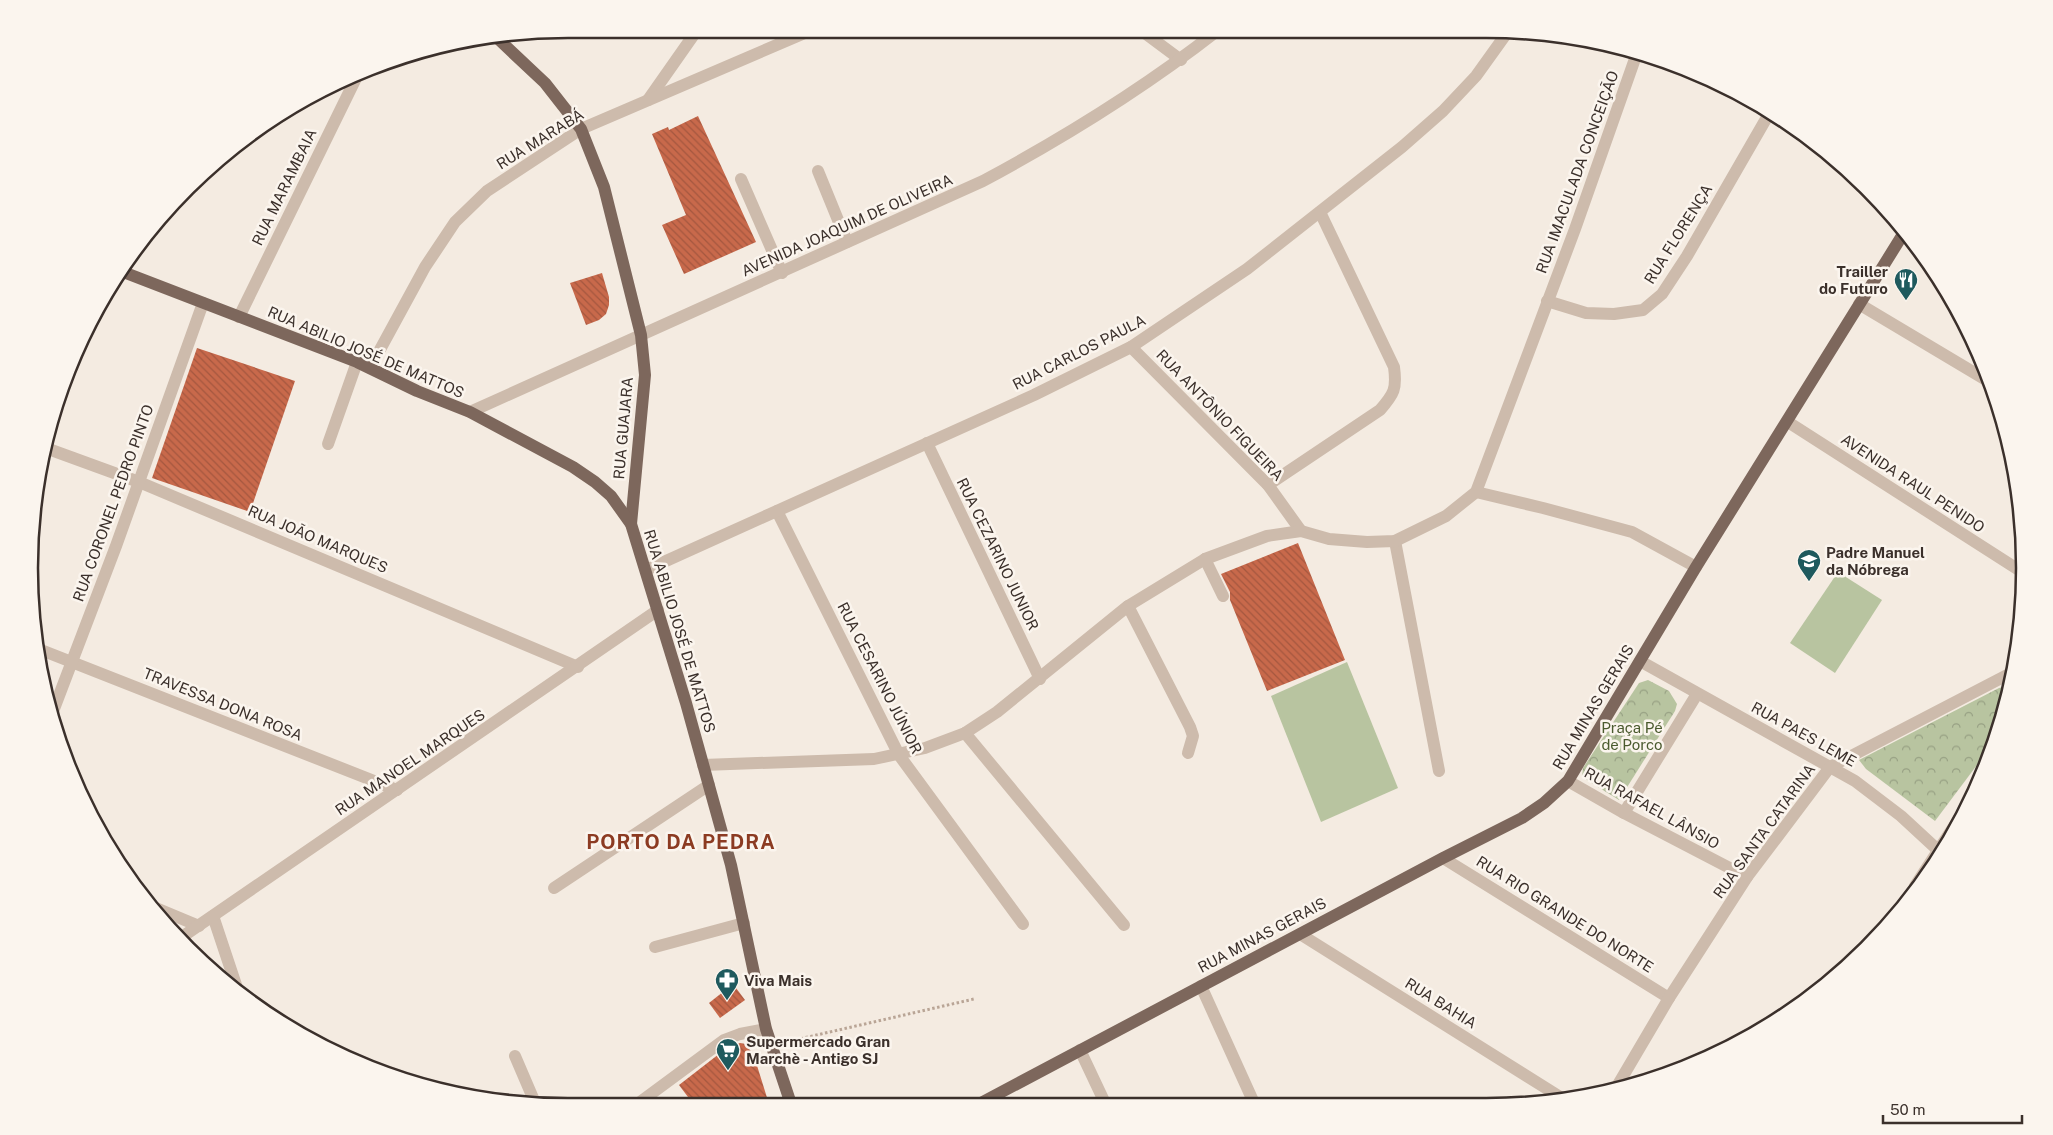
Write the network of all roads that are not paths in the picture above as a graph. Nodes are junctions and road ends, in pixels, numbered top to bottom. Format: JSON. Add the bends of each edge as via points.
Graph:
{"nodes":[{"id":1,"x":691,"y":38,"type":"edge"},
{"id":2,"x":793,"y":38,"type":"edge"},
{"id":3,"x":1151,"y":38,"type":"edge"},
{"id":4,"x":1208,"y":38,"type":"edge"},
{"id":5,"x":1503,"y":38,"type":"edge"},
{"id":6,"x":501,"y":42,"type":"edge"},
{"id":7,"x":1181,"y":60,"type":"junction"},
{"id":8,"x":1635,"y":60,"type":"edge"},
{"id":9,"x":354,"y":83,"type":"edge"},
{"id":10,"x":647,"y":101,"type":"junction"},
{"id":11,"x":1766,"y":118,"type":"edge"},
{"id":12,"x":581,"y":129,"type":"junction"},
{"id":13,"x":818,"y":171,"type":"dead end"},
{"id":14,"x":741,"y":179,"type":"dead end"},
{"id":15,"x":1320,"y":212,"type":"junction"},
{"id":16,"x":1900,"y":238,"type":"edge"},
{"id":17,"x":847,"y":242,"type":"junction"},
{"id":18,"x":127,"y":273,"type":"edge"},
{"id":19,"x":782,"y":273,"type":"junction"},
{"id":20,"x":1547,"y":302,"type":"junction"},
{"id":21,"x":203,"y":303,"type":"junction"},
{"id":22,"x":1859,"y":304,"type":"junction"},
{"id":23,"x":239,"y":317,"type":"junction"},
{"id":24,"x":641,"y":335,"type":"junction"},
{"id":25,"x":1132,"y":347,"type":"junction"},
{"id":26,"x":357,"y":362,"type":"junction"},
{"id":27,"x":370,"y":368,"type":"junction"},
{"id":28,"x":1979,"y":376,"type":"edge"},
{"id":29,"x":470,"y":412,"type":"junction"},
{"id":30,"x":1788,"y":422,"type":"junction"},
{"id":31,"x":927,"y":443,"type":"junction"},
{"id":32,"x":328,"y":444,"type":"dead end"},
{"id":33,"x":52,"y":449,"type":"edge"},
{"id":34,"x":139,"y":482,"type":"junction"},
{"id":35,"x":1268,"y":485,"type":"junction"},
{"id":36,"x":1476,"y":492,"type":"junction"},
{"id":37,"x":777,"y":511,"type":"junction"},
{"id":38,"x":630,"y":524,"type":"junction"},
{"id":39,"x":1301,"y":531,"type":"junction"},
{"id":40,"x":1395,"y":541,"type":"junction"},
{"id":41,"x":1206,"y":559,"type":"junction"},
{"id":42,"x":1696,"y":567,"type":"junction"},
{"id":43,"x":2016,"y":568,"type":"edge"},
{"id":44,"x":646,"y":570,"type":"junction"},
{"id":45,"x":1223,"y":596,"type":"dead end"},
{"id":46,"x":1128,"y":606,"type":"junction"},
{"id":47,"x":658,"y":610,"type":"junction"},
{"id":48,"x":45,"y":651,"type":"edge"},
{"id":49,"x":1640,"y":661,"type":"junction"},
{"id":50,"x":72,"y":662,"type":"junction"},
{"id":51,"x":578,"y":667,"type":"junction"},
{"id":52,"x":2003,"y":678,"type":"edge"},
{"id":53,"x":1040,"y":679,"type":"junction"},
{"id":54,"x":1697,"y":694,"type":"junction"},
{"id":55,"x":56,"y":704,"type":"edge"},
{"id":56,"x":965,"y":733,"type":"junction"},
{"id":57,"x":1188,"y":753,"type":"dead end"},
{"id":58,"x":899,"y":755,"type":"junction"},
{"id":59,"x":703,"y":765,"type":"junction"},
{"id":60,"x":1830,"y":767,"type":"junction"},
{"id":61,"x":1439,"y":771,"type":"dead end"},
{"id":62,"x":1568,"y":781,"type":"junction"},
{"id":63,"x":709,"y":785,"type":"junction"},
{"id":64,"x":398,"y":790,"type":"junction"},
{"id":65,"x":1624,"y":813,"type":"junction"},
{"id":66,"x":1935,"y":847,"type":"edge"},
{"id":67,"x":1443,"y":858,"type":"junction"},
{"id":68,"x":1747,"y":878,"type":"junction"},
{"id":69,"x":554,"y":888,"type":"dead end"},
{"id":70,"x":165,"y":912,"type":"edge"},
{"id":71,"x":213,"y":916,"type":"junction"},
{"id":72,"x":744,"y":923,"type":"junction"},
{"id":73,"x":1023,"y":924,"type":"dead end"},
{"id":74,"x":1124,"y":925,"type":"dead end"},
{"id":75,"x":199,"y":926,"type":"junction"},
{"id":76,"x":1300,"y":934,"type":"junction"},
{"id":77,"x":186,"y":935,"type":"edge"},
{"id":78,"x":655,"y":948,"type":"dead end"},
{"id":79,"x":234,"y":979,"type":"edge"},
{"id":80,"x":1202,"y":986,"type":"junction"},
{"id":81,"x":1669,"y":998,"type":"junction"},
{"id":82,"x":766,"y":1030,"type":"junction"},
{"id":83,"x":1080,"y":1050,"type":"junction"},
{"id":84,"x":515,"y":1056,"type":"dead end"},
{"id":85,"x":1621,"y":1079,"type":"edge"},
{"id":86,"x":1554,"y":1093,"type":"edge"},
{"id":87,"x":532,"y":1096,"type":"edge"},
{"id":88,"x":645,"y":1098,"type":"edge"},
{"id":89,"x":788,"y":1098,"type":"edge"},
{"id":90,"x":990,"y":1098,"type":"edge"},
{"id":91,"x":1103,"y":1098,"type":"edge"},
{"id":92,"x":1252,"y":1098,"type":"edge"}],
"edges":[{"from":1,"to":10,"type":"street"},
{"from":2,"to":10,"type":"street","name":"RUA MARABÁ"},
{"from":3,"to":7,"type":"street"},
{"from":4,"to":7,"type":"street","name":"AVENIDA JOAQUIM DE OLIVEIRA"},
{"from":5,"to":15,"type":"street","name":"RUA CARLOS PAULA","via":[[1476,76],[1443,110]]},
{"from":6,"to":12,"type":"main road","name":"RUA GUAJARA","via":[[545,83]]},
{"from":7,"to":17,"type":"street","name":"AVENIDA JOAQUIM DE OLIVEIRA","via":[[1043,148],[983,181]]},
{"from":8,"to":20,"type":"street","name":"RUA IMACULADA CONCEIÇÃO"},
{"from":9,"to":23,"type":"street","name":"RUA MARAMBAIA"},
{"from":10,"to":12,"type":"street","name":"RUA MARABÁ"},
{"from":11,"to":20,"type":"street","name":"RUA FLORENÇA","via":[[1687,256],[1662,294],[1643,310],[1614,314],[1586,312]]},
{"from":12,"to":24,"type":"main road","name":"RUA GUAJARA","via":[[604,187]]},
{"from":12,"to":27,"type":"street","name":"RUA MARABÁ","via":[[487,191],[455,222],[425,267]]},
{"from":13,"to":17,"type":"street"},
{"from":14,"to":19,"type":"street"},
{"from":15,"to":25,"type":"street","name":"RUA CARLOS PAULA","via":[[1247,269]]},
{"from":15,"to":35,"type":"street","via":[[1394,367],[1396,384],[1392,396],[1380,410]]},
{"from":16,"to":22,"type":"main road","name":"RUA MINAS GERAIS"},
{"from":17,"to":19,"type":"street","name":"AVENIDA JOAQUIM DE OLIVEIRA"},
{"from":18,"to":21,"type":"main road","name":"RUA ABILIO JOSÉ DE MATTOS"},
{"from":19,"to":24,"type":"street","name":"AVENIDA JOAQUIM DE OLIVEIRA"},
{"from":20,"to":36,"type":"street","name":"RUA IMACULADA CONCEIÇÃO"},
{"from":21,"to":23,"type":"main road","name":"RUA ABILIO JOSÉ DE MATTOS"},
{"from":21,"to":34,"type":"street","name":"RUA CORONEL PEDRO PINTO"},
{"from":22,"to":28,"type":"street"},
{"from":22,"to":30,"type":"main road","name":"RUA MINAS GERAIS"},
{"from":23,"to":26,"type":"main road","name":"RUA ABILIO JOSÉ DE MATTOS"},
{"from":24,"to":29,"type":"street","name":"AVENIDA JOAQUIM DE OLIVEIRA"},
{"from":24,"to":38,"type":"main road","name":"RUA GUAJARA","via":[[645,375]]},
{"from":25,"to":31,"type":"street","name":"RUA CARLOS PAULA"},
{"from":25,"to":35,"type":"street","name":"RUA ANTÔNIO FIGUEIRA"},
{"from":26,"to":27,"type":"main road","name":"RUA ABILIO JOSÉ DE MATTOS"},
{"from":26,"to":32,"type":"street"},
{"from":27,"to":29,"type":"main road","name":"RUA ABILIO JOSÉ DE MATTOS"},
{"from":29,"to":38,"type":"main road","name":"RUA ABILIO JOSÉ DE MATTOS","via":[[595,482],[611,496]]},
{"from":30,"to":42,"type":"main road","name":"RUA MINAS GERAIS"},
{"from":30,"to":43,"type":"street","name":"AVENIDA RAUL PENIDO"},
{"from":31,"to":37,"type":"street","name":"RUA CARLOS PAULA"},
{"from":31,"to":53,"type":"street","name":"RUA CEZARINO JUNIOR"},
{"from":33,"to":34,"type":"street","name":"RUA JOÃO MARQUES"},
{"from":34,"to":50,"type":"street","name":"RUA CORONEL PEDRO PINTO"},
{"from":34,"to":51,"type":"street","name":"RUA JOÃO MARQUES"},
{"from":35,"to":39,"type":"street","name":"RUA ANTÔNIO FIGUEIRA"},
{"from":36,"to":40,"type":"street","via":[[1446,516]]},
{"from":36,"to":42,"type":"street","via":[[1632,532]]},
{"from":37,"to":44,"type":"street","name":"RUA CARLOS PAULA"},
{"from":37,"to":58,"type":"street","name":"RUA CESARINO JÚNIOR"},
{"from":38,"to":44,"type":"main road","name":"RUA ABILIO JOSÉ DE MATTOS"},
{"from":39,"to":40,"type":"street","via":[[1329,539]]},
{"from":39,"to":41,"type":"street","via":[[1267,536]]},
{"from":40,"to":61,"type":"street"},
{"from":41,"to":45,"type":"street"},
{"from":41,"to":46,"type":"street"},
{"from":42,"to":49,"type":"main road","name":"RUA MINAS GERAIS"},
{"from":44,"to":47,"type":"main road","name":"RUA ABILIO JOSÉ DE MATTOS"},
{"from":46,"to":53,"type":"street"},
{"from":46,"to":57,"type":"street","via":[[1190,727],[1193,736]]},
{"from":47,"to":51,"type":"street","name":"RUA MANOEL MARQUES"},
{"from":47,"to":59,"type":"main road","name":"RUA ABILIO JOSÉ DE MATTOS"},
{"from":48,"to":50,"type":"street","name":"TRAVESSA DONA ROSA"},
{"from":49,"to":54,"type":"street","name":"RUA PAES LEME"},
{"from":49,"to":62,"type":"main road","name":"RUA MINAS GERAIS"},
{"from":50,"to":55,"type":"street","name":"RUA CORONEL PEDRO PINTO"},
{"from":50,"to":64,"type":"street","name":"TRAVESSA DONA ROSA"},
{"from":51,"to":64,"type":"street","name":"RUA MANOEL MARQUES"},
{"from":52,"to":60,"type":"street","name":"RUA SANTA CATARINA"},
{"from":53,"to":56,"type":"street"},
{"from":54,"to":60,"type":"street","name":"RUA PAES LEME"},
{"from":54,"to":65,"type":"street"},
{"from":56,"to":58,"type":"street"},
{"from":56,"to":74,"type":"street"},
{"from":58,"to":59,"type":"street","via":[[874,759]]},
{"from":58,"to":73,"type":"street","name":"RUA CESARINO JÚNIOR"},
{"from":59,"to":63,"type":"main road","name":"RUA ABILIO JOSÉ DE MATTOS"},
{"from":60,"to":66,"type":"street","name":"RUA PAES LEME","via":[[1855,781],[1901,816]]},
{"from":60,"to":68,"type":"street","name":"RUA SANTA CATARINA"},
{"from":62,"to":65,"type":"street","name":"RUA RAFAEL LÂNSIO"},
{"from":62,"to":67,"type":"main road","name":"RUA MINAS GERAIS","via":[[1522,818]]},
{"from":63,"to":69,"type":"street"},
{"from":63,"to":72,"type":"main road","name":"RUA ABILIO JOSÉ DE MATTOS"},
{"from":64,"to":71,"type":"street","name":"RUA MANOEL MARQUES"},
{"from":65,"to":68,"type":"street","name":"RUA RAFAEL LÂNSIO"},
{"from":67,"to":76,"type":"main road","name":"RUA MINAS GERAIS"},
{"from":67,"to":81,"type":"street","name":"RUA RIO GRANDE DO NORTE"},
{"from":68,"to":81,"type":"street","name":"RUA SANTA CATARINA"},
{"from":70,"to":75,"type":"street"},
{"from":71,"to":75,"type":"street","name":"RUA MANOEL MARQUES"},
{"from":71,"to":79,"type":"street"},
{"from":72,"to":78,"type":"street"},
{"from":72,"to":82,"type":"main road","name":"RUA ABILIO JOSÉ DE MATTOS"},
{"from":75,"to":77,"type":"street","name":"RUA MANOEL MARQUES"},
{"from":76,"to":80,"type":"main road","name":"RUA MINAS GERAIS"},
{"from":76,"to":86,"type":"street","name":"RUA BAHIA"},
{"from":80,"to":83,"type":"main road","name":"RUA MINAS GERAIS"},
{"from":80,"to":92,"type":"street"},
{"from":81,"to":85,"type":"street","name":"RUA SANTA CATARINA"},
{"from":82,"to":88,"type":"street","via":[[724,1040]]},
{"from":82,"to":89,"type":"main road","name":"RUA ABILIO JOSÉ DE MATTOS"},
{"from":83,"to":90,"type":"main road","name":"RUA MINAS GERAIS"},
{"from":83,"to":91,"type":"street"},
{"from":84,"to":87,"type":"street"}]}
